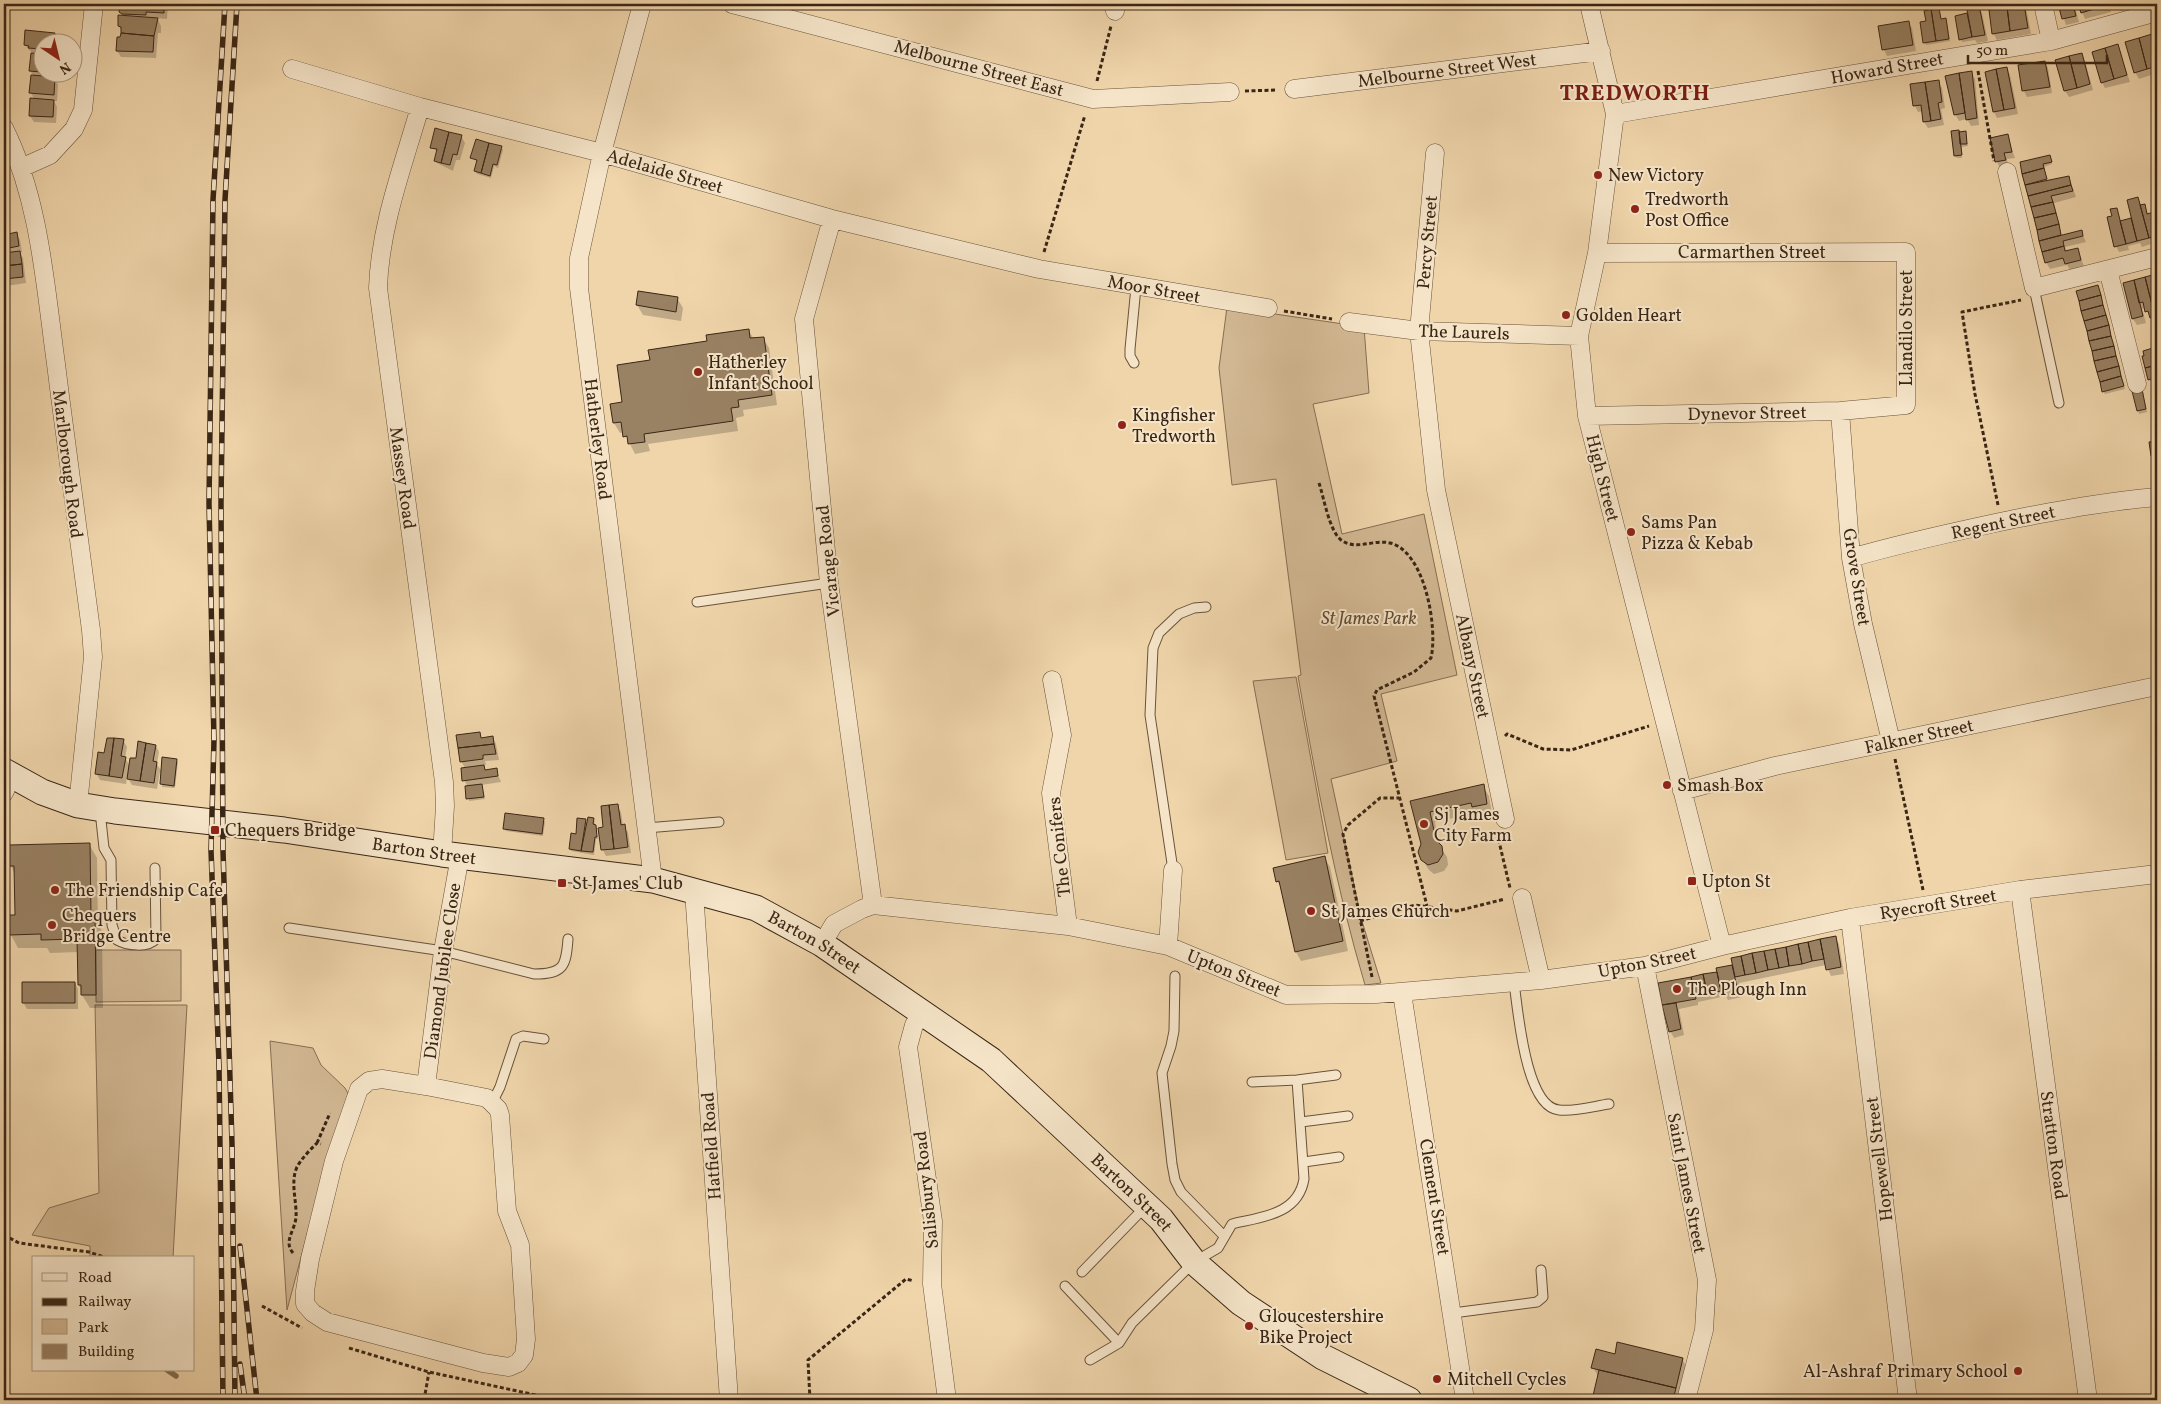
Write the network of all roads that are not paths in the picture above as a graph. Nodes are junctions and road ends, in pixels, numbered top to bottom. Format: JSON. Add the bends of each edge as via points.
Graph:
{"nodes":[{"id":1,"x":94,"y":4,"type":"edge"},
{"id":2,"x":642,"y":4,"type":"edge"},
{"id":3,"x":732,"y":4,"type":"edge"},
{"id":4,"x":1589,"y":4,"type":"edge"},
{"id":5,"x":2043,"y":4,"type":"edge"},
{"id":6,"x":2157,"y":12,"type":"edge"},
{"id":7,"x":2051,"y":40,"type":"junction"},
{"id":8,"x":1600,"y":51,"type":"junction"},
{"id":9,"x":292,"y":69,"type":"dead end"},
{"id":10,"x":1294,"y":89,"type":"road end"},
{"id":11,"x":1230,"y":92,"type":"road end"},
{"id":12,"x":420,"y":107,"type":"junction"},
{"id":13,"x":1616,"y":114,"type":"junction"},
{"id":14,"x":4,"y":128,"type":"edge"},
{"id":15,"x":602,"y":153,"type":"junction"},
{"id":16,"x":1435,"y":153,"type":"dead end"},
{"id":17,"x":21,"y":168,"type":"junction"},
{"id":18,"x":2007,"y":172,"type":"road end"},
{"id":19,"x":832,"y":219,"type":"junction"},
{"id":20,"x":1906,"y":252,"type":"joint"},
{"id":21,"x":1597,"y":253,"type":"junction"},
{"id":22,"x":2157,"y":258,"type":"edge"},
{"id":23,"x":1039,"y":269,"type":"joint"},
{"id":24,"x":2108,"y":270,"type":"junction"},
{"id":25,"x":1136,"y":287,"type":"junction"},
{"id":26,"x":2034,"y":288,"type":"junction"},
{"id":27,"x":1268,"y":308,"type":"road end"},
{"id":28,"x":1349,"y":322,"type":"road end"},
{"id":29,"x":1419,"y":331,"type":"junction"},
{"id":30,"x":1579,"y":336,"type":"junction"},
{"id":31,"x":1134,"y":363,"type":"dead end"},
{"id":32,"x":2137,"y":384,"type":"dead end"},
{"id":33,"x":2059,"y":403,"type":"dead end"},
{"id":34,"x":1906,"y":404,"type":"joint"},
{"id":35,"x":1840,"y":411,"type":"junction"},
{"id":36,"x":1587,"y":416,"type":"junction"},
{"id":37,"x":2157,"y":496,"type":"edge"},
{"id":38,"x":1851,"y":558,"type":"junction"},
{"id":39,"x":829,"y":583,"type":"junction"},
{"id":40,"x":697,"y":602,"type":"dead end"},
{"id":41,"x":1206,"y":607,"type":"dead end"},
{"id":42,"x":1052,"y":680,"type":"dead end"},
{"id":43,"x":2157,"y":686,"type":"edge"},
{"id":44,"x":1891,"y":742,"type":"junction"},
{"id":45,"x":6,"y":780,"type":"edge"},
{"id":46,"x":1682,"y":791,"type":"junction"},
{"id":47,"x":89,"y":807,"type":"junction"},
{"id":48,"x":1505,"y":819,"type":"road end"},
{"id":49,"x":719,"y":822,"type":"dead end"},
{"id":50,"x":646,"y":828,"type":"junction"},
{"id":51,"x":451,"y":855,"type":"junction"},
{"id":52,"x":155,"y":868,"type":"dead end"},
{"id":53,"x":1174,"y":870,"type":"joint"},
{"id":54,"x":2157,"y":874,"type":"edge"},
{"id":55,"x":653,"y":880,"type":"junction"},
{"id":56,"x":2020,"y":890,"type":"junction"},
{"id":57,"x":694,"y":891,"type":"junction"},
{"id":58,"x":1517,"y":898,"type":"road end"},
{"id":59,"x":874,"y":905,"type":"junction"},
{"id":60,"x":1850,"y":918,"type":"junction"},
{"id":61,"x":1068,"y":926,"type":"junction"},
{"id":62,"x":289,"y":928,"type":"dead end"},
{"id":63,"x":568,"y":939,"type":"dead end"},
{"id":64,"x":822,"y":944,"type":"junction"},
{"id":65,"x":1168,"y":946,"type":"junction"},
{"id":66,"x":1722,"y":946,"type":"junction"},
{"id":67,"x":443,"y":951,"type":"junction"},
{"id":68,"x":1644,"y":966,"type":"junction"},
{"id":69,"x":1175,"y":976,"type":"dead end"},
{"id":70,"x":1542,"y":980,"type":"junction"},
{"id":71,"x":1514,"y":982,"type":"junction"},
{"id":72,"x":1402,"y":993,"type":"junction"},
{"id":73,"x":923,"y":1013,"type":"junction"},
{"id":74,"x":544,"y":1039,"type":"dead end"},
{"id":75,"x":1336,"y":1075,"type":"dead end"},
{"id":76,"x":1297,"y":1080,"type":"junction"},
{"id":77,"x":1252,"y":1082,"type":"dead end"},
{"id":78,"x":426,"y":1086,"type":"junction"},
{"id":79,"x":492,"y":1103,"type":"junction"},
{"id":80,"x":1609,"y":1104,"type":"dead end"},
{"id":81,"x":1348,"y":1116,"type":"dead end"},
{"id":82,"x":1302,"y":1122,"type":"junction"},
{"id":83,"x":1339,"y":1157,"type":"dead end"},
{"id":84,"x":1304,"y":1162,"type":"junction"},
{"id":85,"x":1146,"y":1206,"type":"junction"},
{"id":86,"x":1224,"y":1236,"type":"junction"},
{"id":87,"x":1194,"y":1262,"type":"junction"},
{"id":88,"x":1541,"y":1270,"type":"dead end"},
{"id":89,"x":1082,"y":1272,"type":"dead end"},
{"id":90,"x":1065,"y":1286,"type":"dead end"},
{"id":91,"x":1453,"y":1313,"type":"junction"},
{"id":92,"x":1119,"y":1343,"type":"junction"},
{"id":93,"x":1090,"y":1360,"type":"dead end"},
{"id":94,"x":729,"y":1400,"type":"edge"},
{"id":95,"x":947,"y":1400,"type":"edge"},
{"id":96,"x":1409,"y":1400,"type":"edge"},
{"id":97,"x":1465,"y":1400,"type":"edge"},
{"id":98,"x":1686,"y":1400,"type":"edge"},
{"id":99,"x":1908,"y":1400,"type":"edge"},
{"id":100,"x":2088,"y":1400,"type":"edge"}],
"edges":[{"from":1,"to":17,"type":"street","via":[[83,110],[74,129],[50,155]]},
{"from":2,"to":15,"type":"street","name":"Hatherley Road"},
{"from":3,"to":11,"type":"street","name":"Melbourne Street East","via":[[1093,99]]},
{"from":4,"to":8,"type":"street","name":"High Street"},
{"from":5,"to":7,"type":"street"},
{"from":6,"to":7,"type":"street","name":"Howard Street"},
{"from":7,"to":13,"type":"street","name":"Howard Street"},
{"from":8,"to":10,"type":"street","name":"Melbourne Street West"},
{"from":8,"to":13,"type":"street","name":"High Street"},
{"from":9,"to":12,"type":"street","name":"Adelaide Street"},
{"from":12,"to":15,"type":"street","name":"Adelaide Street"},
{"from":12,"to":51,"type":"street","name":"Massey Road","via":[[384,235],[378,288]]},
{"from":13,"to":21,"type":"street","name":"High Street"},
{"from":14,"to":17,"type":"street","name":"Marlborough Road"},
{"from":15,"to":19,"type":"street","name":"Adelaide Street"},
{"from":15,"to":50,"type":"street","name":"Hatherley Road","via":[[579,258],[579,288]]},
{"from":16,"to":29,"type":"street","name":"Percy Street"},
{"from":17,"to":47,"type":"street","name":"Marlborough Road","via":[[29,192],[43,268],[92,642]]},
{"from":18,"to":26,"type":"street"},
{"from":19,"to":23,"type":"street","name":"Adelaide Street"},
{"from":19,"to":39,"type":"street","name":"Vicarage Road","via":[[804,319]]},
{"from":20,"to":21,"type":"street","name":"Carmarthen Street"},
{"from":20,"to":34,"type":"street","name":"Llandilo Street"},
{"from":21,"to":30,"type":"street","name":"High Street"},
{"from":22,"to":24,"type":"street"},
{"from":23,"to":25,"type":"street","name":"Moor Street"},
{"from":24,"to":26,"type":"street"},
{"from":24,"to":32,"type":"street"},
{"from":25,"to":27,"type":"street","name":"Moor Street"},
{"from":25,"to":31,"type":"lane","via":[[1130,349]]},
{"from":26,"to":33,"type":"lane"},
{"from":28,"to":29,"type":"street","name":"The Laurels"},
{"from":29,"to":30,"type":"street","name":"The Laurels"},
{"from":29,"to":48,"type":"street","name":"Albany Street","via":[[1436,490]]},
{"from":30,"to":36,"type":"street","name":"High Street"},
{"from":34,"to":35,"type":"street","name":"Dynevor Street"},
{"from":35,"to":36,"type":"street","name":"Dynevor Street"},
{"from":35,"to":38,"type":"street","name":"Grove Street"},
{"from":36,"to":46,"type":"street","name":"High Street"},
{"from":37,"to":38,"type":"street","name":"Regent Street","via":[[2082,506],[1908,541]]},
{"from":38,"to":44,"type":"street","name":"Grove Street"},
{"from":39,"to":40,"type":"lane"},
{"from":39,"to":59,"type":"street","name":"Vicarage Road"},
{"from":41,"to":53,"type":"lane","via":[[1179,614],[1159,632],[1153,648],[1150,715]]},
{"from":42,"to":61,"type":"street","name":"The Conifers","via":[[1062,734],[1051,793]]},
{"from":43,"to":44,"type":"street","name":"Falkner Street"},
{"from":44,"to":46,"type":"street","name":"Falkner Street","via":[[1775,766]]},
{"from":45,"to":47,"type":"main road","name":"Barton Street"},
{"from":46,"to":66,"type":"street","name":"High Street"},
{"from":47,"to":51,"type":"main road","name":"Barton Street","via":[[284,830]]},
{"from":47,"to":52,"type":"lane","via":[[111,860],[112,924],[117,940],[124,944],[152,943],[156,939]]},
{"from":49,"to":50,"type":"lane"},
{"from":50,"to":55,"type":"street","name":"Hatherley Road"},
{"from":51,"to":55,"type":"main road","name":"Barton Street"},
{"from":51,"to":67,"type":"street","name":"Diamond Jubilee Close"},
{"from":53,"to":65,"type":"street"},
{"from":54,"to":56,"type":"street","name":"Ryecroft Street"},
{"from":55,"to":57,"type":"main road","name":"Barton Street"},
{"from":56,"to":60,"type":"street","name":"Ryecroft Street"},
{"from":56,"to":100,"type":"street","name":"Stratton Road"},
{"from":57,"to":64,"type":"main road","name":"Barton Street","via":[[756,908]]},
{"from":57,"to":94,"type":"street","name":"Hatfield Road"},
{"from":58,"to":70,"type":"street"},
{"from":59,"to":61,"type":"street","name":"Upton Street"},
{"from":59,"to":64,"type":"street","name":"Upton Street","via":[[834,924]]},
{"from":60,"to":66,"type":"street","name":"Ryecroft Street"},
{"from":60,"to":99,"type":"street","name":"Hopewell Street"},
{"from":61,"to":65,"type":"street","name":"Upton Street"},
{"from":62,"to":67,"type":"lane"},
{"from":63,"to":67,"type":"lane","via":[[566,961],[562,968],[548,974],[534,974]]},
{"from":64,"to":73,"type":"main road","name":"Barton Street"},
{"from":65,"to":72,"type":"street","name":"Upton Street","via":[[1286,995]]},
{"from":66,"to":68,"type":"street","name":"Upton Street"},
{"from":67,"to":78,"type":"street","name":"Diamond Jubilee Close"},
{"from":68,"to":70,"type":"street","name":"Upton Street"},
{"from":68,"to":98,"type":"street","name":"Saint James Street","via":[[1707,1280],[1704,1330]]},
{"from":69,"to":86,"type":"lane","via":[[1174,1031],[1162,1073],[1175,1180],[1181,1192]]},
{"from":70,"to":71,"type":"street","name":"Upton Street"},
{"from":71,"to":72,"type":"street","name":"Upton Street"},
{"from":71,"to":80,"type":"lane","via":[[1526,1058],[1534,1086],[1542,1099],[1559,1110]]},
{"from":72,"to":91,"type":"street","name":"Clement Street"},
{"from":73,"to":85,"type":"main road","name":"Barton Street","via":[[991,1060]]},
{"from":73,"to":95,"type":"street","name":"Salisbury Road","via":[[914,1025],[908,1047],[933,1221],[932,1284]]},
{"from":74,"to":79,"type":"lane","via":[[523,1036],[516,1039]]},
{"from":75,"to":76,"type":"lane"},
{"from":76,"to":77,"type":"lane"},
{"from":76,"to":82,"type":"lane"},
{"from":78,"to":79,"type":"street","via":[[487,1098]]},
{"from":78,"to":79,"type":"street","via":[[382,1079],[369,1081],[359,1089],[334,1161],[310,1259],[306,1304],[313,1313],[328,1322],[483,1363],[509,1366],[524,1356],[526,1339],[520,1245],[508,1211],[500,1115]]},
{"from":81,"to":82,"type":"lane"},
{"from":82,"to":84,"type":"lane"},
{"from":83,"to":84,"type":"lane"},
{"from":84,"to":86,"type":"lane","via":[[1302,1192],[1297,1198],[1274,1214],[1232,1224]]},
{"from":85,"to":87,"type":"main road","name":"Barton Street","via":[[1161,1219]]},
{"from":85,"to":89,"type":"lane"},
{"from":86,"to":87,"type":"lane","via":[[1218,1248]]},
{"from":87,"to":92,"type":"lane","via":[[1132,1323]]},
{"from":87,"to":96,"type":"main road","name":"Barton Street","via":[[1241,1303],[1323,1357]]},
{"from":88,"to":91,"type":"lane","via":[[1544,1298],[1536,1302]]},
{"from":90,"to":92,"type":"lane"},
{"from":91,"to":97,"type":"street","name":"Clement Street"},
{"from":92,"to":93,"type":"lane"}]}
